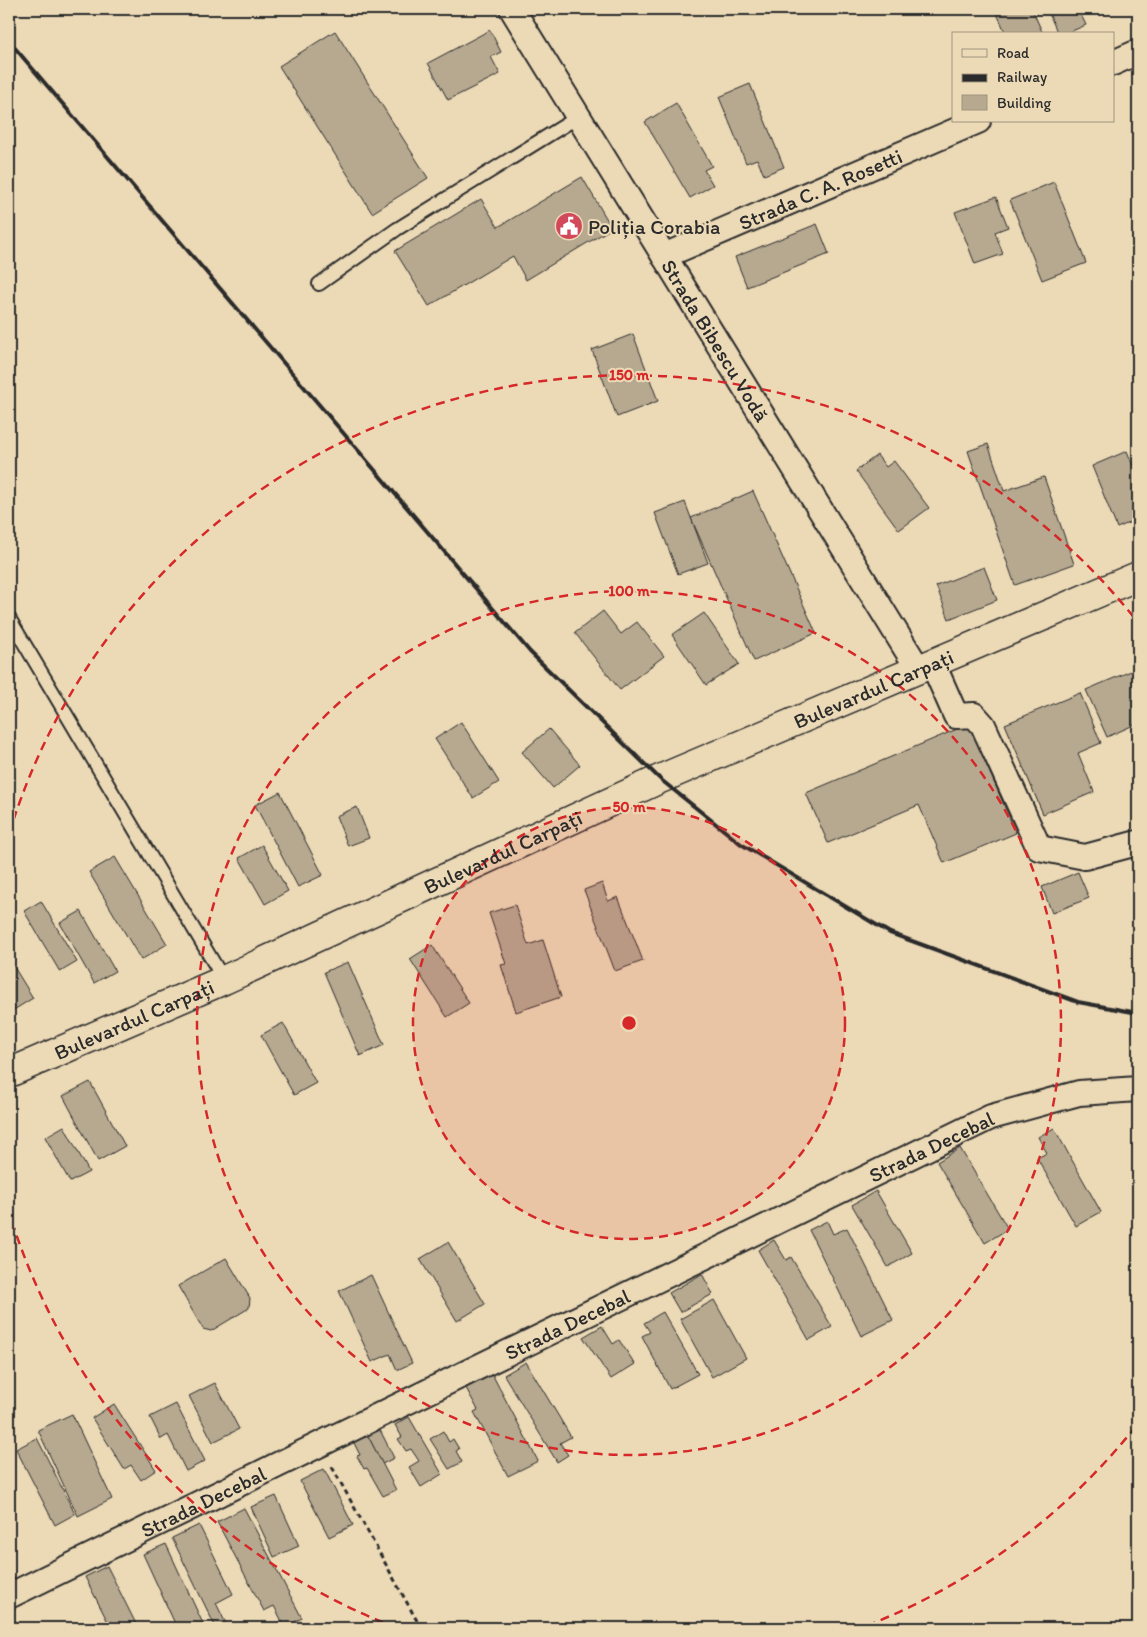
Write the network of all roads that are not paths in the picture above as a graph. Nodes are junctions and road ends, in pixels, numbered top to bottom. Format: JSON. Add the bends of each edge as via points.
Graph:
{"nodes":[{"id":1,"x":512,"y":9,"type":"edge"},
{"id":2,"x":1138,"y":52,"type":"edge"},
{"id":3,"x":1114,"y":63,"type":"edge"},
{"id":4,"x":578,"y":117,"type":"junction"},
{"id":5,"x":976,"y":122,"type":"edge"},
{"id":6,"x":664,"y":256,"type":"junction"},
{"id":7,"x":319,"y":284,"type":"dead end"},
{"id":8,"x":1138,"y":576,"type":"edge"},
{"id":9,"x":9,"y":618,"type":"edge"},
{"id":10,"x":926,"y":667,"type":"junction"},
{"id":11,"x":1137,"y":843,"type":"dead end"},
{"id":12,"x":224,"y":980,"type":"junction"},
{"id":13,"x":9,"y":1073,"type":"edge"},
{"id":14,"x":1138,"y":1089,"type":"edge"},
{"id":15,"x":9,"y":1596,"type":"edge"}],
"edges":[{"from":1,"to":4,"type":"street","name":"Strada Bibescu Vodă"},
{"from":2,"to":3,"type":"street"},
{"from":4,"to":6,"type":"street","name":"Strada Bibescu Vodă"},
{"from":4,"to":7,"type":"lane","via":[[397,229]]},
{"from":5,"to":6,"type":"street","name":"Strada C. A. Rosetti"},
{"from":6,"to":10,"type":"street","name":"Strada Bibescu Vodă"},
{"from":8,"to":10,"type":"main road","name":"Bulevardul Carpați"},
{"from":9,"to":12,"type":"lane"},
{"from":10,"to":11,"type":"street","name":"Strada Bibescu Vodă","via":[[956,716],[974,715],[983,725],[1039,848],[1085,857]]},
{"from":10,"to":12,"type":"main road","name":"Bulevardul Carpați","via":[[653,782]]},
{"from":12,"to":13,"type":"main road","name":"Bulevardul Carpați"},
{"from":14,"to":15,"type":"street","name":"Strada Decebal","via":[[1079,1093],[991,1117]]}]}
